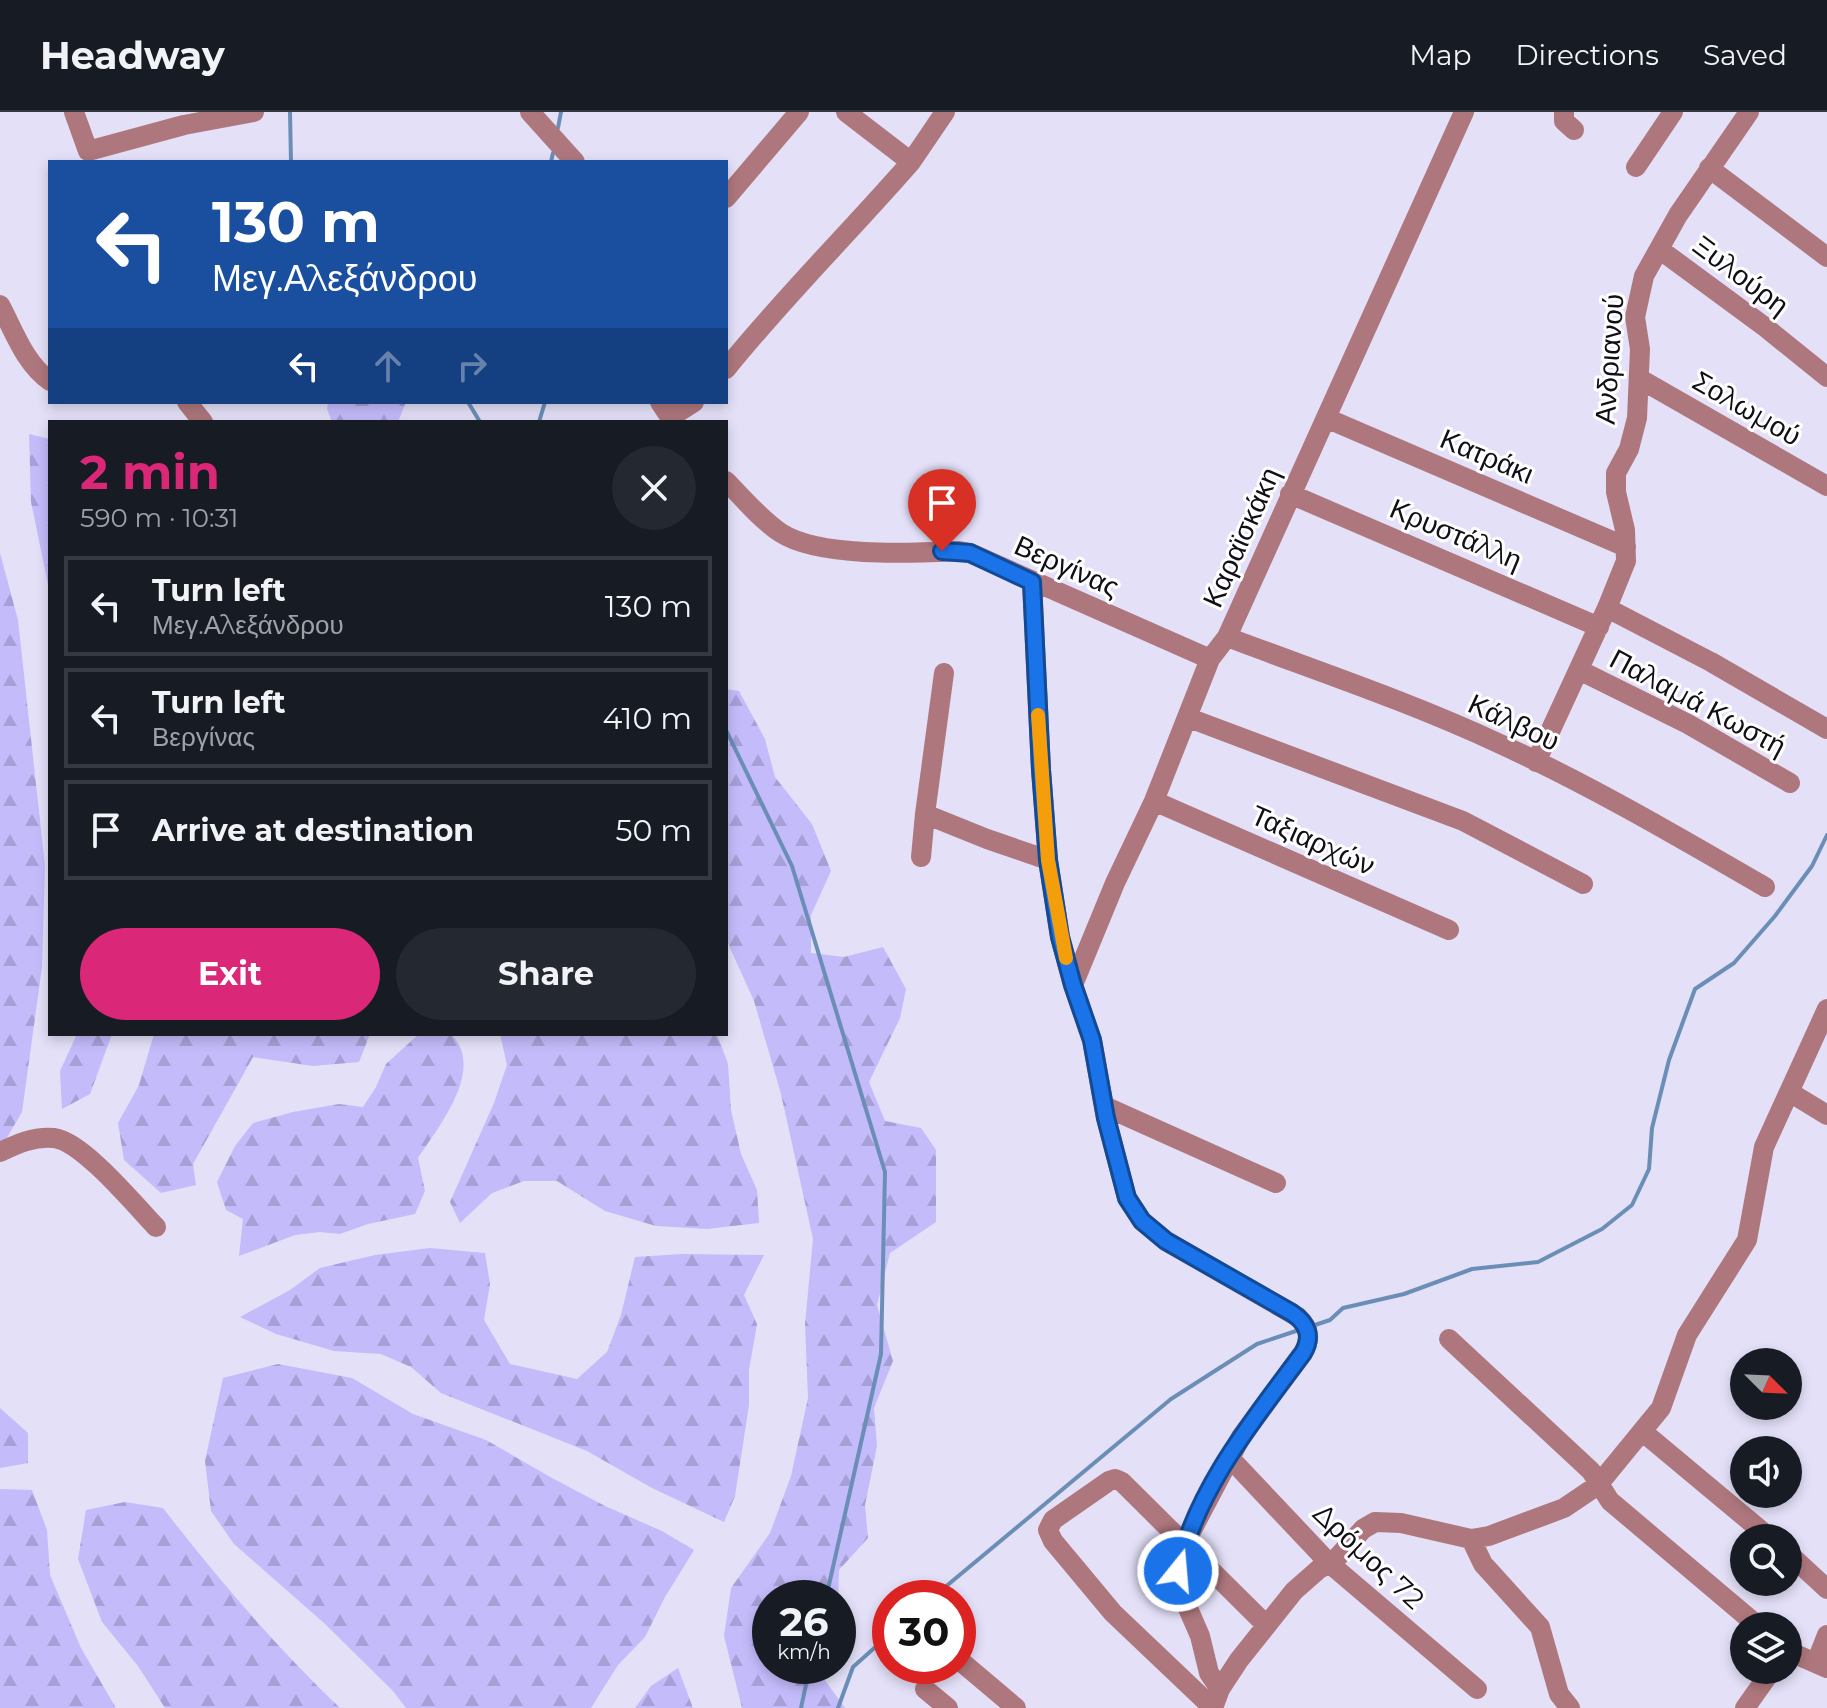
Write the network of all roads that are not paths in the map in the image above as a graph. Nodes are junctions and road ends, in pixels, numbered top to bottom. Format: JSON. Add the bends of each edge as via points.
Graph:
{"nodes":[{"id":1,"x":74,"y":112,"type":"edge"},
{"id":2,"x":254,"y":112,"type":"edge"},
{"id":3,"x":530,"y":112,"type":"edge"},
{"id":4,"x":799,"y":112,"type":"edge"},
{"id":5,"x":846,"y":112,"type":"edge"},
{"id":6,"x":945,"y":112,"type":"edge"},
{"id":7,"x":1464,"y":112,"type":"edge"},
{"id":8,"x":1673,"y":112,"type":"edge"},
{"id":9,"x":1749,"y":112,"type":"edge"},
{"id":10,"x":573,"y":160,"type":"edge"},
{"id":11,"x":911,"y":162,"type":"junction"},
{"id":12,"x":1636,"y":167,"type":"dead end"},
{"id":13,"x":1709,"y":168,"type":"junction"},
{"id":14,"x":728,"y":196,"type":"edge"},
{"id":15,"x":1659,"y":249,"type":"junction"},
{"id":16,"x":1827,"y":257,"type":"edge"},
{"id":17,"x":0,"y":305,"type":"edge"},
{"id":18,"x":728,"y":367,"type":"edge"},
{"id":19,"x":1827,"y":377,"type":"edge"},
{"id":20,"x":1640,"y":379,"type":"junction"},
{"id":21,"x":48,"y":380,"type":"edge"},
{"id":22,"x":189,"y":404,"type":"edge"},
{"id":23,"x":690,"y":404,"type":"edge"},
{"id":24,"x":667,"y":414,"type":"edge"},
{"id":25,"x":1326,"y":418,"type":"junction"},
{"id":26,"x":201,"y":420,"type":"edge"},
{"id":27,"x":728,"y":483,"type":"edge"},
{"id":28,"x":1827,"y":486,"type":"edge"},
{"id":29,"x":1290,"y":494,"type":"junction"},
{"id":30,"x":1626,"y":547,"type":"junction"},
{"id":31,"x":1032,"y":582,"type":"junction"},
{"id":32,"x":1603,"y":618,"type":"junction"},
{"id":33,"x":1227,"y":637,"type":"junction"},
{"id":34,"x":1210,"y":659,"type":"junction"},
{"id":35,"x":1579,"y":670,"type":"junction"},
{"id":36,"x":944,"y":673,"type":"dead end"},
{"id":37,"x":1189,"y":718,"type":"junction"},
{"id":38,"x":1827,"y":729,"type":"edge"},
{"id":39,"x":1536,"y":762,"type":"junction"},
{"id":40,"x":1790,"y":783,"type":"dead end"},
{"id":41,"x":1154,"y":801,"type":"junction"},
{"id":42,"x":925,"y":814,"type":"junction"},
{"id":43,"x":921,"y":857,"type":"dead end"},
{"id":44,"x":1048,"y":860,"type":"junction"},
{"id":45,"x":1583,"y":884,"type":"dead end"},
{"id":46,"x":1765,"y":887,"type":"dead end"},
{"id":47,"x":1449,"y":930,"type":"dead end"},
{"id":48,"x":1073,"y":985,"type":"junction"},
{"id":49,"x":1827,"y":1009,"type":"edge"},
{"id":50,"x":1791,"y":1093,"type":"junction"},
{"id":51,"x":1104,"y":1106,"type":"junction"},
{"id":52,"x":1827,"y":1115,"type":"edge"},
{"id":53,"x":0,"y":1152,"type":"edge"},
{"id":54,"x":1276,"y":1183,"type":"dead end"},
{"id":55,"x":156,"y":1227,"type":"dead end"},
{"id":56,"x":1449,"y":1339,"type":"dead end"},
{"id":57,"x":1643,"y":1432,"type":"junction"},
{"id":58,"x":1229,"y":1457,"type":"junction"},
{"id":59,"x":1596,"y":1480,"type":"junction"},
{"id":60,"x":1753,"y":1524,"type":"edge"},
{"id":61,"x":1471,"y":1539,"type":"junction"},
{"id":62,"x":1184,"y":1545,"type":"junction"},
{"id":63,"x":1329,"y":1563,"type":"junction"},
{"id":64,"x":1802,"y":1566,"type":"edge"},
{"id":65,"x":1827,"y":1589,"type":"edge"},
{"id":66,"x":1741,"y":1612,"type":"edge"},
{"id":67,"x":1266,"y":1625,"type":"junction"},
{"id":68,"x":1827,"y":1635,"type":"edge"},
{"id":69,"x":1802,"y":1657,"type":"edge"},
{"id":70,"x":1822,"y":1666,"type":"edge"},
{"id":71,"x":976,"y":1674,"type":"edge"},
{"id":72,"x":1762,"y":1684,"type":"edge"},
{"id":73,"x":925,"y":1689,"type":"dead end"},
{"id":74,"x":1477,"y":1689,"type":"dead end"},
{"id":75,"x":1217,"y":1698,"type":"edge"},
{"id":76,"x":1559,"y":1703,"type":"edge"},
{"id":77,"x":948,"y":1708,"type":"edge"},
{"id":78,"x":1016,"y":1708,"type":"edge"},
{"id":79,"x":1745,"y":1708,"type":"edge"}],
"edges":[{"from":1,"to":2,"type":"street","via":[[88,151]]},
{"from":3,"to":10,"type":"street"},
{"from":4,"to":14,"type":"street"},
{"from":5,"to":11,"type":"street"},
{"from":6,"to":11,"type":"street"},
{"from":7,"to":25,"type":"street","name":"Καραϊσκάκη"},
{"from":8,"to":12,"type":"street"},
{"from":9,"to":13,"type":"street","name":"Ανδριανού"},
{"from":11,"to":18,"type":"street"},
{"from":13,"to":15,"type":"street","name":"Ανδριανού"},
{"from":13,"to":16,"type":"street"},
{"from":15,"to":19,"type":"street","name":"Ξυλούρη"},
{"from":15,"to":20,"type":"street","name":"Ανδριανού","via":[[1644,276],[1635,317]]},
{"from":17,"to":21,"type":"street","via":[[29,361]]},
{"from":20,"to":28,"type":"street","name":"Σολωμού"},
{"from":20,"to":30,"type":"street","name":"Ανδριανού","via":[[1637,418],[1616,473]]},
{"from":22,"to":26,"type":"street"},
{"from":23,"to":24,"type":"street"},
{"from":25,"to":29,"type":"street","name":"Καραϊσκάκη"},
{"from":25,"to":30,"type":"street","name":"Κατράκι"},
{"from":27,"to":31,"type":"street","name":"Βεργίνας","via":[[793,539],[877,552],[959,551]]},
{"from":29,"to":32,"type":"street","name":"Κρυστάλλη"},
{"from":29,"to":33,"type":"street","name":"Καραϊσκάκη"},
{"from":30,"to":32,"type":"street","name":"Ανδριανού","via":[[1626,561]]},
{"from":31,"to":34,"type":"street","name":"Βεργίνας"},
{"from":31,"to":44,"type":"street"},
{"from":32,"to":35,"type":"street","name":"Ανδριανού"},
{"from":32,"to":38,"type":"street","name":"Κρυστάλλη","via":[[1711,662]]},
{"from":33,"to":34,"type":"street","name":"Καραϊσκάκη"},
{"from":33,"to":39,"type":"street","name":"Κάλβου","via":[[1378,693]]},
{"from":34,"to":37,"type":"street","name":"Καραϊσκάκη"},
{"from":35,"to":39,"type":"street","name":"Ανδριανού"},
{"from":35,"to":40,"type":"street","name":"Παλαμά Κωστή"},
{"from":36,"to":42,"type":"street"},
{"from":37,"to":41,"type":"street","name":"Καραϊσκάκη"},
{"from":37,"to":45,"type":"street","via":[[1463,821]]},
{"from":39,"to":46,"type":"street","name":"Κάλβου","via":[[1620,803]]},
{"from":41,"to":47,"type":"street","name":"Ταξιαρχών"},
{"from":41,"to":48,"type":"street","name":"Καραϊσκάκη"},
{"from":42,"to":43,"type":"street"},
{"from":42,"to":44,"type":"street"},
{"from":44,"to":48,"type":"street"},
{"from":48,"to":51,"type":"street","via":[[1092,1040]]},
{"from":49,"to":50,"type":"street"},
{"from":50,"to":52,"type":"street"},
{"from":50,"to":57,"type":"street","via":[[1764,1147],[1747,1240],[1687,1335],[1661,1408]]},
{"from":51,"to":54,"type":"street"},
{"from":51,"to":58,"type":"street","via":[[1122,1183],[1142,1221],[1177,1248],[1292,1313],[1308,1332],[1303,1353]]},
{"from":53,"to":55,"type":"street","via":[[27,1140],[55,1138],[71,1144]]},
{"from":56,"to":59,"type":"street"},
{"from":57,"to":59,"type":"street"},
{"from":57,"to":60,"type":"street"},
{"from":58,"to":62,"type":"street"},
{"from":58,"to":63,"type":"street","name":"Δρόμος 72"},
{"from":59,"to":61,"type":"street","via":[[1564,1508]]},
{"from":59,"to":66,"type":"street","via":[[1610,1501]]},
{"from":61,"to":63,"type":"street","via":[[1375,1522]]},
{"from":61,"to":76,"type":"street","via":[[1483,1564],[1540,1627]]},
{"from":62,"to":67,"type":"street"},
{"from":62,"to":75,"type":"street","via":[[1180,1590],[1200,1636]]},
{"from":62,"to":75,"type":"street","via":[[1115,1479],[1053,1520],[1048,1530],[1113,1613]]},
{"from":63,"to":67,"type":"street","via":[[1294,1591]]},
{"from":63,"to":74,"type":"street","name":"Δρόμος 72"},
{"from":64,"to":65,"type":"street"},
{"from":67,"to":75,"type":"street"},
{"from":68,"to":70,"type":"street"},
{"from":69,"to":70,"type":"street"},
{"from":71,"to":78,"type":"street"},
{"from":72,"to":79,"type":"street"},
{"from":73,"to":77,"type":"street"}]}
